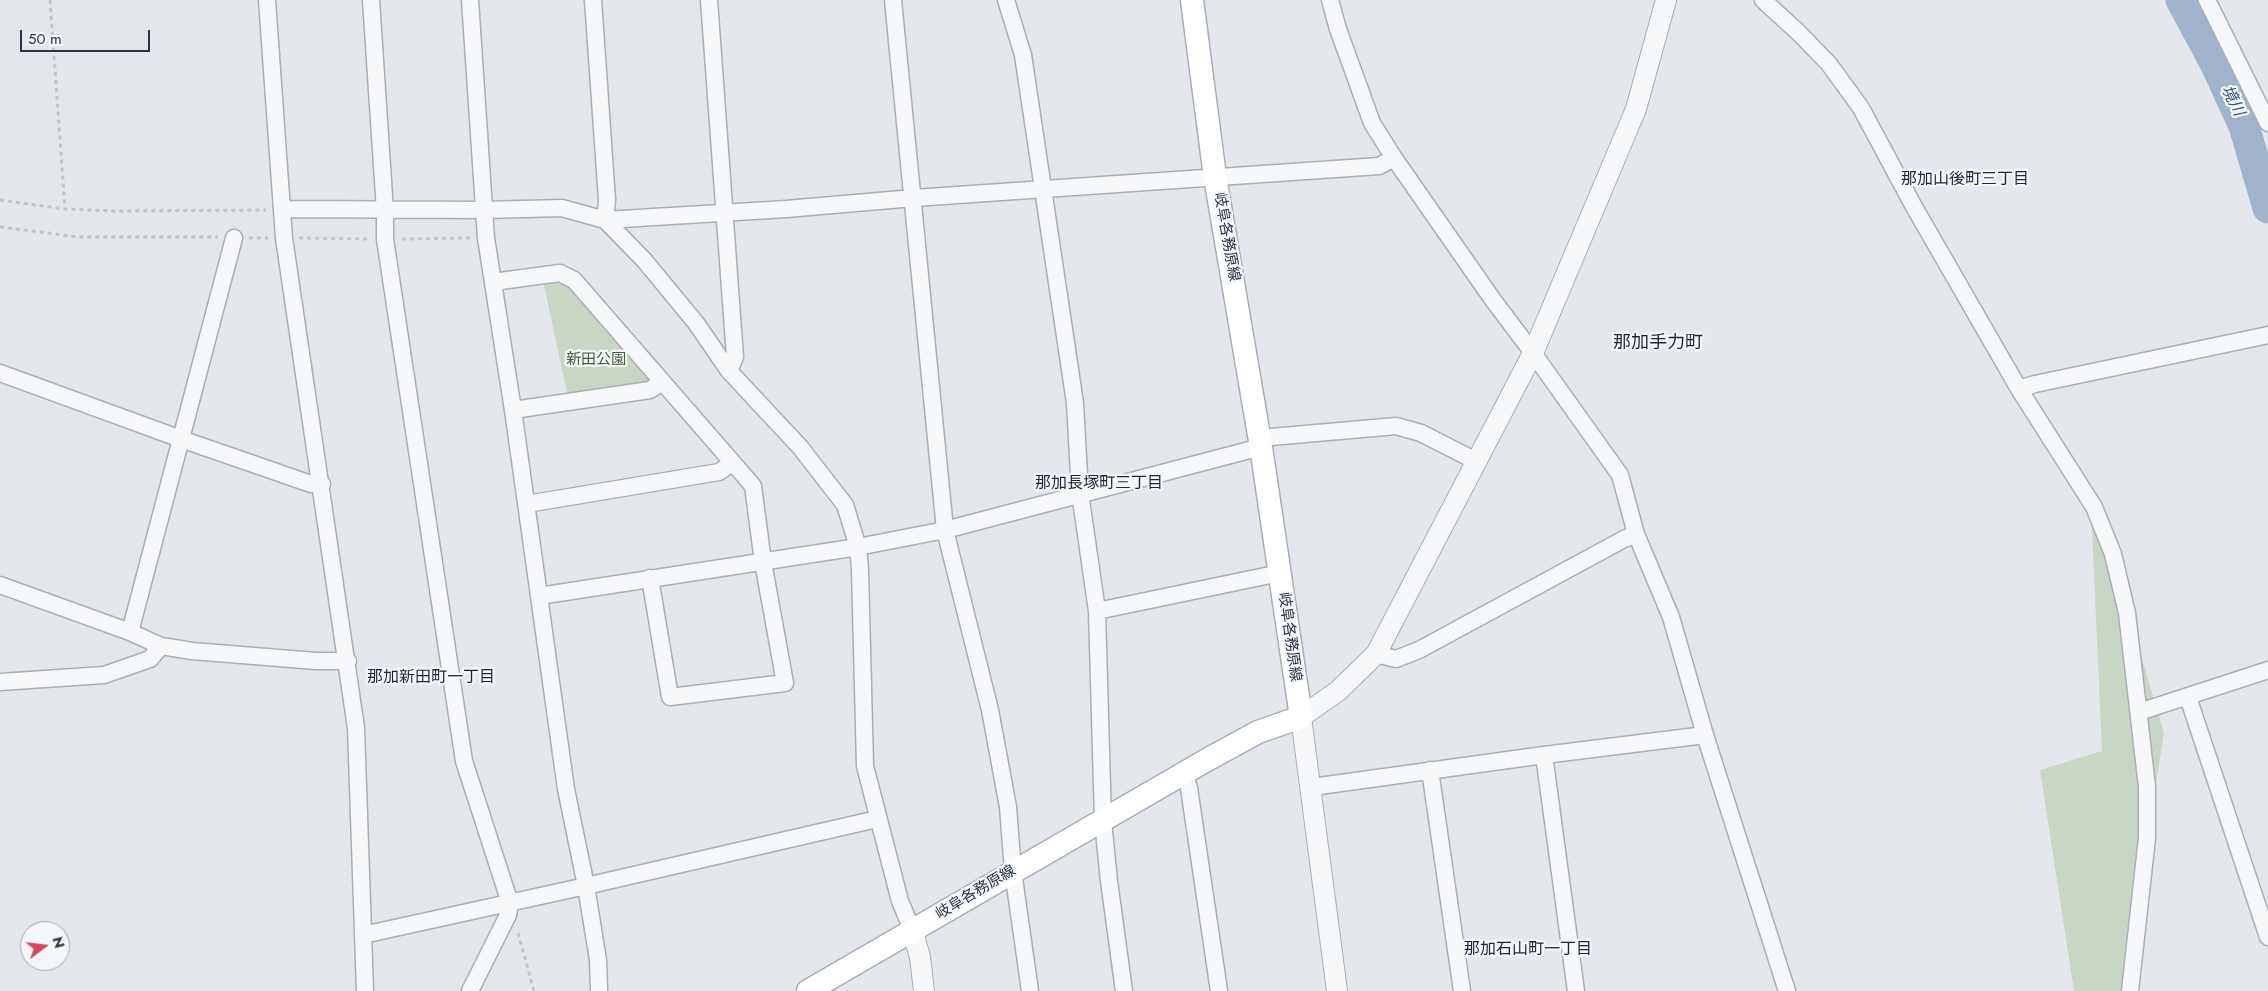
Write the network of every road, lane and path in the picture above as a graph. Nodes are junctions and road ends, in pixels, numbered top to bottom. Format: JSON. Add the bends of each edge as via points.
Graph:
{"nodes":[{"id":1,"x":50,"y":0,"type":"edge"},
{"id":2,"x":267,"y":0,"type":"edge"},
{"id":3,"x":371,"y":0,"type":"edge"},
{"id":4,"x":470,"y":0,"type":"edge"},
{"id":5,"x":593,"y":0,"type":"edge"},
{"id":6,"x":709,"y":0,"type":"edge"},
{"id":7,"x":893,"y":0,"type":"edge"},
{"id":8,"x":1006,"y":0,"type":"edge"},
{"id":9,"x":1192,"y":0,"type":"edge"},
{"id":10,"x":1330,"y":0,"type":"edge"},
{"id":11,"x":1666,"y":0,"type":"edge"},
{"id":12,"x":1763,"y":0,"type":"edge"},
{"id":13,"x":2207,"y":0,"type":"edge"},
{"id":14,"x":2268,"y":123,"type":"edge"},
{"id":15,"x":1394,"y":158,"type":"junction"},
{"id":16,"x":1215,"y":177,"type":"junction"},
{"id":17,"x":1041,"y":189,"type":"junction"},
{"id":18,"x":914,"y":198,"type":"junction"},
{"id":19,"x":0,"y":200,"type":"edge"},
{"id":20,"x":65,"y":208,"type":"junction"},
{"id":21,"x":282,"y":209,"type":"junction"},
{"id":22,"x":484,"y":210,"type":"junction"},
{"id":23,"x":385,"y":211,"type":"junction"},
{"id":24,"x":725,"y":213,"type":"junction"},
{"id":25,"x":605,"y":220,"type":"junction"},
{"id":26,"x":234,"y":238,"type":"dead end"},
{"id":27,"x":493,"y":282,"type":"junction"},
{"id":28,"x":2268,"y":335,"type":"edge"},
{"id":29,"x":1533,"y":352,"type":"junction"},
{"id":30,"x":729,"y":371,"type":"junction"},
{"id":31,"x":0,"y":373,"type":"edge"},
{"id":32,"x":662,"y":382,"type":"junction"},
{"id":33,"x":2019,"y":389,"type":"junction"},
{"id":34,"x":513,"y":410,"type":"junction"},
{"id":35,"x":180,"y":440,"type":"junction"},
{"id":36,"x":1261,"y":442,"type":"junction"},
{"id":37,"x":1476,"y":461,"type":"junction"},
{"id":38,"x":732,"y":463,"type":"junction"},
{"id":39,"x":322,"y":484,"type":"junction"},
{"id":40,"x":1080,"y":493,"type":"junction"},
{"id":41,"x":527,"y":504,"type":"junction"},
{"id":42,"x":946,"y":530,"type":"junction"},
{"id":43,"x":1636,"y":534,"type":"junction"},
{"id":44,"x":858,"y":548,"type":"junction"},
{"id":45,"x":763,"y":562,"type":"junction"},
{"id":46,"x":1280,"y":573,"type":"junction"},
{"id":47,"x":650,"y":578,"type":"junction"},
{"id":48,"x":0,"y":585,"type":"edge"},
{"id":49,"x":539,"y":596,"type":"junction"},
{"id":50,"x":1098,"y":611,"type":"junction"},
{"id":51,"x":130,"y":632,"type":"junction"},
{"id":52,"x":161,"y":646,"type":"junction"},
{"id":53,"x":1376,"y":654,"type":"junction"},
{"id":54,"x":348,"y":662,"type":"junction"},
{"id":55,"x":2268,"y":670,"type":"edge"},
{"id":56,"x":0,"y":682,"type":"edge"},
{"id":57,"x":2188,"y":697,"type":"junction"},
{"id":58,"x":2139,"y":712,"type":"junction"},
{"id":59,"x":1301,"y":716,"type":"junction"},
{"id":60,"x":1705,"y":735,"type":"junction"},
{"id":61,"x":1544,"y":755,"type":"junction"},
{"id":62,"x":1430,"y":770,"type":"junction"},
{"id":63,"x":1184,"y":773,"type":"junction"},
{"id":64,"x":1312,"y":787,"type":"junction"},
{"id":65,"x":877,"y":819,"type":"junction"},
{"id":66,"x":1103,"y":821,"type":"junction"},
{"id":67,"x":1013,"y":871,"type":"junction"},
{"id":68,"x":586,"y":886,"type":"junction"},
{"id":69,"x":510,"y":903,"type":"junction"},
{"id":70,"x":912,"y":932,"type":"junction"},
{"id":71,"x":363,"y":935,"type":"junction"},
{"id":72,"x":2268,"y":937,"type":"edge"},
{"id":73,"x":364,"y":991,"type":"edge"},
{"id":74,"x":470,"y":991,"type":"edge"},
{"id":75,"x":534,"y":991,"type":"edge"},
{"id":76,"x":599,"y":991,"type":"edge"},
{"id":77,"x":808,"y":991,"type":"edge"},
{"id":78,"x":924,"y":991,"type":"edge"},
{"id":79,"x":1030,"y":991,"type":"edge"},
{"id":80,"x":1124,"y":991,"type":"edge"},
{"id":81,"x":1219,"y":991,"type":"edge"},
{"id":82,"x":1337,"y":991,"type":"edge"},
{"id":83,"x":1462,"y":991,"type":"edge"},
{"id":84,"x":1576,"y":991,"type":"edge"},
{"id":85,"x":1786,"y":991,"type":"edge"},
{"id":86,"x":2130,"y":991,"type":"edge"}],
"edges":[{"from":1,"to":20,"type":"path"},
{"from":2,"to":21,"type":"street"},
{"from":3,"to":23,"type":"street"},
{"from":4,"to":22,"type":"street"},
{"from":5,"to":25,"type":"street","via":[[607,200]]},
{"from":6,"to":24,"type":"street"},
{"from":7,"to":18,"type":"street"},
{"from":8,"to":17,"type":"street","via":[[1023,55]]},
{"from":9,"to":16,"type":"main road","name":"岐阜各務原線"},
{"from":10,"to":15,"type":"street","via":[[1372,123]]},
{"from":11,"to":29,"type":"street","via":[[1636,109]]},
{"from":12,"to":33,"type":"street","via":[[1800,32],[1829,64],[1861,108],[1912,206]]},
{"from":13,"to":14,"type":"street"},
{"from":15,"to":16,"type":"street","via":[[1379,166]]},
{"from":15,"to":29,"type":"street"},
{"from":16,"to":17,"type":"street"},
{"from":16,"to":36,"type":"main road","name":"岐阜各務原線"},
{"from":17,"to":18,"type":"street"},
{"from":17,"to":40,"type":"street","via":[[1075,403]]},
{"from":18,"to":24,"type":"street"},
{"from":18,"to":42,"type":"street"},
{"from":19,"to":20,"type":"path"},
{"from":20,"to":21,"type":"path","via":[[142,211]]},
{"from":21,"to":23,"type":"street"},
{"from":21,"to":39,"type":"street"},
{"from":22,"to":23,"type":"street"},
{"from":22,"to":25,"type":"street","via":[[562,208]]},
{"from":22,"to":27,"type":"street"},
{"from":23,"to":69,"type":"street","via":[[385,239],[464,761]]},
{"from":24,"to":25,"type":"street"},
{"from":24,"to":30,"type":"street","via":[[735,357]]},
{"from":25,"to":30,"type":"street","via":[[650,267],[696,323]]},
{"from":26,"to":35,"type":"street"},
{"from":27,"to":32,"type":"street","via":[[560,273],[574,280]]},
{"from":27,"to":34,"type":"street"},
{"from":28,"to":33,"type":"street"},
{"from":29,"to":37,"type":"street"},
{"from":29,"to":43,"type":"street","via":[[1620,475]]},
{"from":30,"to":44,"type":"street","via":[[800,447],[845,505]]},
{"from":31,"to":35,"type":"street"},
{"from":32,"to":34,"type":"street","via":[[650,390]]},
{"from":32,"to":38,"type":"street"},
{"from":33,"to":58,"type":"street","via":[[2094,507],[2113,554],[2127,613]]},
{"from":34,"to":41,"type":"street"},
{"from":35,"to":39,"type":"street","via":[[311,484]]},
{"from":35,"to":51,"type":"street"},
{"from":36,"to":37,"type":"street","via":[[1396,426],[1421,433]]},
{"from":36,"to":40,"type":"street"},
{"from":36,"to":46,"type":"main road","name":"岐阜各務原線"},
{"from":37,"to":53,"type":"street"},
{"from":38,"to":41,"type":"street","via":[[719,472]]},
{"from":38,"to":45,"type":"street","via":[[752,486]]},
{"from":39,"to":54,"type":"street"},
{"from":40,"to":42,"type":"street"},
{"from":40,"to":50,"type":"street"},
{"from":41,"to":49,"type":"street"},
{"from":42,"to":44,"type":"street"},
{"from":42,"to":67,"type":"street","via":[[990,710],[1008,808]]},
{"from":43,"to":53,"type":"street","via":[[1419,650],[1396,659]]},
{"from":43,"to":60,"type":"street","via":[[1671,617]]},
{"from":44,"to":45,"type":"street"},
{"from":44,"to":65,"type":"street","via":[[865,766]]},
{"from":45,"to":47,"type":"street"},
{"from":45,"to":47,"type":"street","via":[[786,683],[670,697]]},
{"from":46,"to":50,"type":"street"},
{"from":46,"to":59,"type":"main road","name":"岐阜各務原線"},
{"from":47,"to":49,"type":"street"},
{"from":48,"to":51,"type":"street"},
{"from":49,"to":68,"type":"street","via":[[566,789]]},
{"from":50,"to":66,"type":"street"},
{"from":51,"to":52,"type":"street"},
{"from":52,"to":54,"type":"street","via":[[306,661]]},
{"from":52,"to":56,"type":"street","via":[[150,659],[104,676]]},
{"from":53,"to":59,"type":"street","via":[[1338,691]]},
{"from":54,"to":71,"type":"street","via":[[356,728]]},
{"from":55,"to":57,"type":"street"},
{"from":57,"to":58,"type":"street"},
{"from":57,"to":72,"type":"street"},
{"from":58,"to":86,"type":"street","via":[[2147,786],[2146,838]]},
{"from":59,"to":63,"type":"main road","name":"岐阜各務原線","via":[[1258,732]]},
{"from":59,"to":64,"type":"street"},
{"from":60,"to":61,"type":"street"},
{"from":60,"to":85,"type":"street"},
{"from":61,"to":62,"type":"street"},
{"from":61,"to":84,"type":"street"},
{"from":62,"to":64,"type":"street"},
{"from":62,"to":83,"type":"street"},
{"from":63,"to":66,"type":"main road","name":"岐阜各務原線"},
{"from":63,"to":81,"type":"street","via":[[1189,788]]},
{"from":64,"to":82,"type":"street"},
{"from":65,"to":68,"type":"street"},
{"from":65,"to":70,"type":"street"},
{"from":66,"to":67,"type":"main road","name":"岐阜各務原線"},
{"from":66,"to":80,"type":"street"},
{"from":67,"to":70,"type":"main road","name":"岐阜各務原線"},
{"from":67,"to":79,"type":"street"},
{"from":68,"to":69,"type":"street"},
{"from":68,"to":76,"type":"street","via":[[598,960]]},
{"from":69,"to":71,"type":"street"},
{"from":69,"to":74,"type":"street","via":[[508,914]]},
{"from":69,"to":75,"type":"path"},
{"from":70,"to":77,"type":"main road","name":"岐阜各務原線"},
{"from":70,"to":78,"type":"street","via":[[920,957]]},
{"from":71,"to":73,"type":"street"}]}
